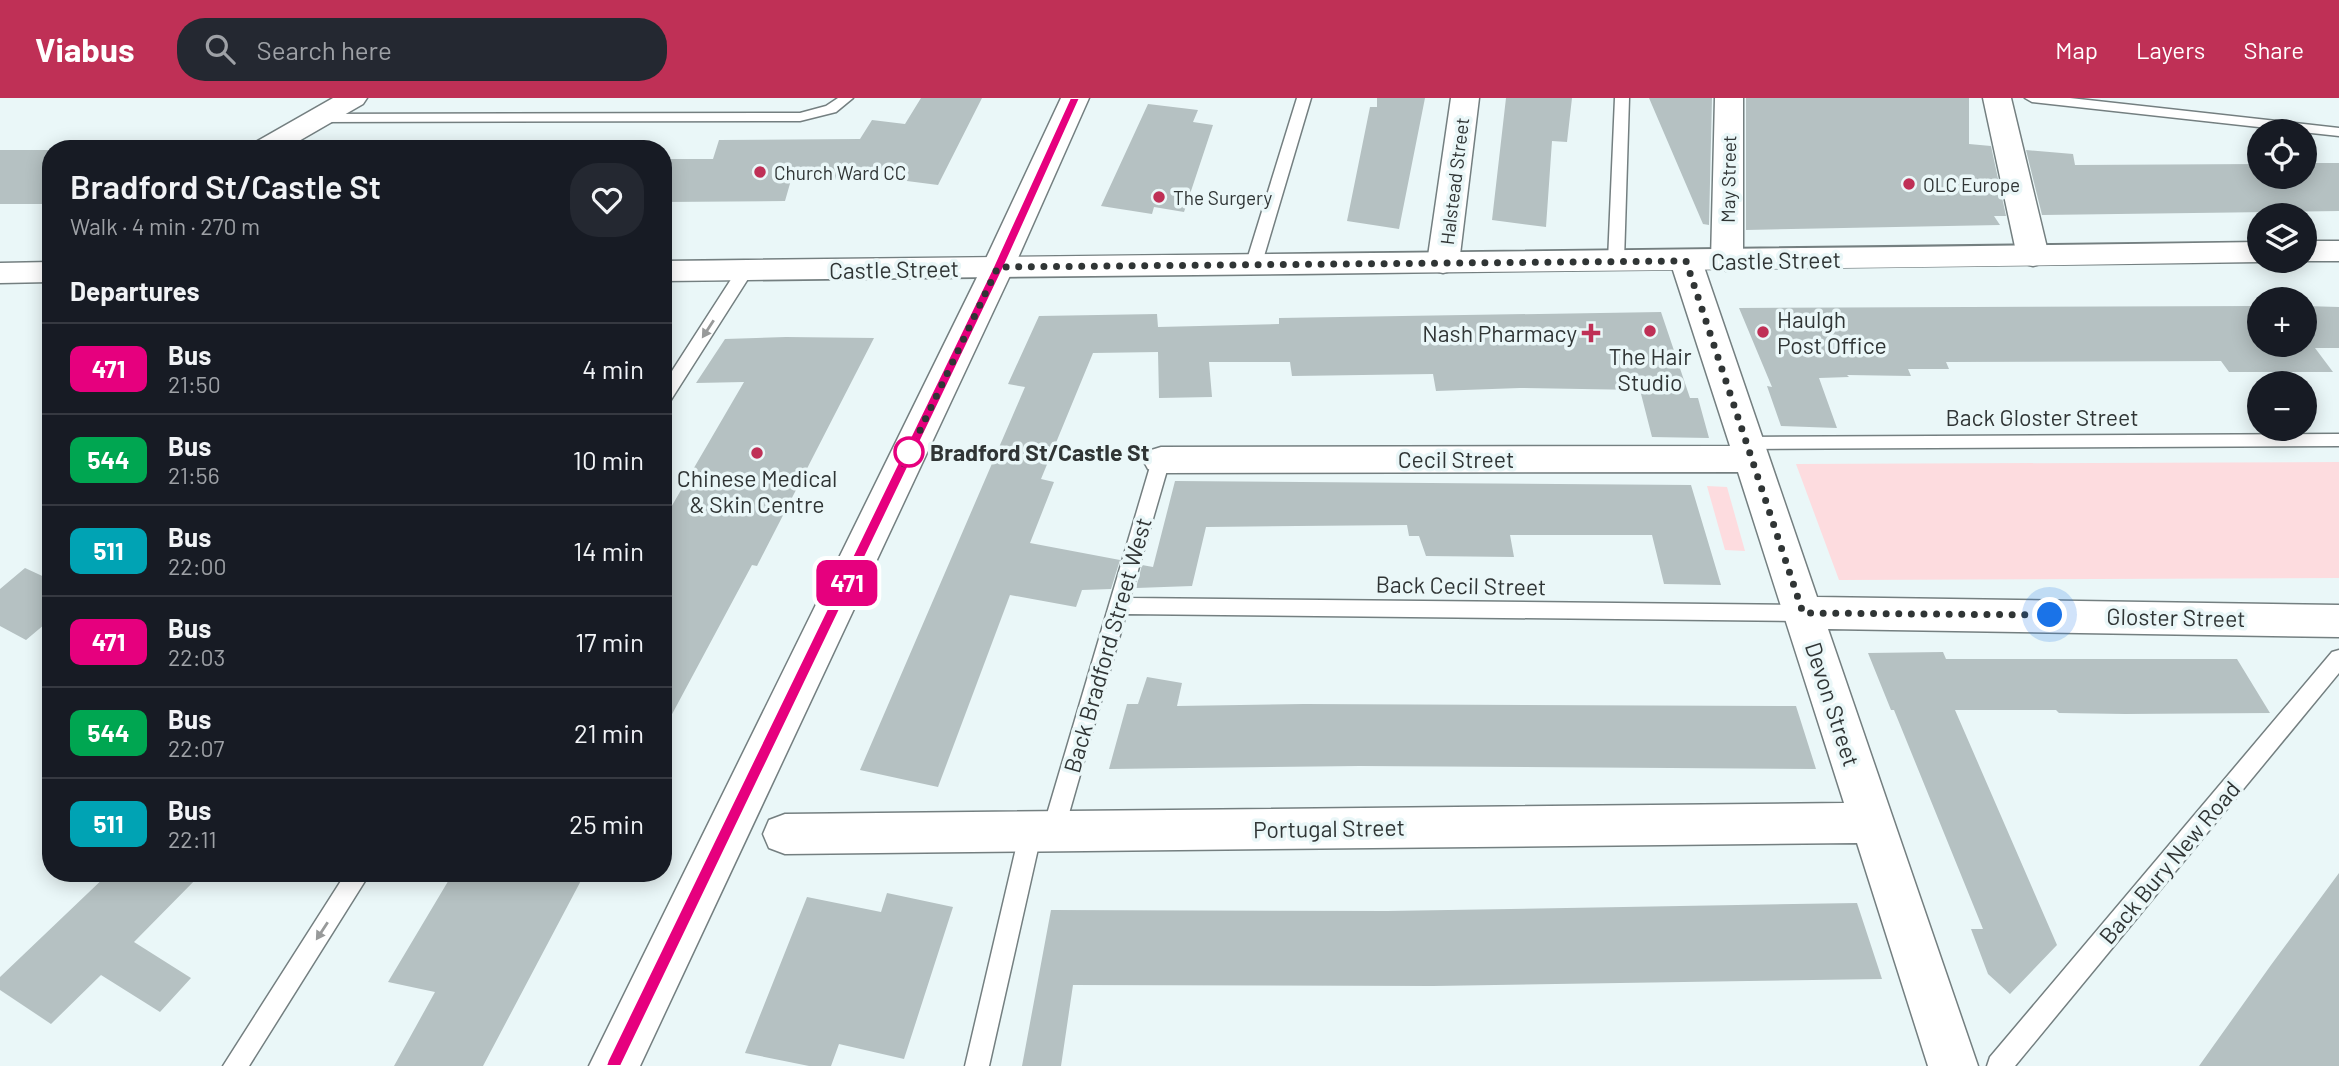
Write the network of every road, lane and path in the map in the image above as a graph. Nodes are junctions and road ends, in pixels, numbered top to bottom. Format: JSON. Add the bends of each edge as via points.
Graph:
{"nodes":[{"id":1,"x":354,"y":98,"type":"edge"},
{"id":2,"x":846,"y":98,"type":"edge"},
{"id":3,"x":1075,"y":98,"type":"edge"},
{"id":4,"x":1304,"y":98,"type":"edge"},
{"id":5,"x":1465,"y":98,"type":"edge"},
{"id":6,"x":1622,"y":98,"type":"edge"},
{"id":7,"x":1728,"y":98,"type":"edge"},
{"id":8,"x":1997,"y":98,"type":"edge"},
{"id":9,"x":2032,"y":98,"type":"edge"},
{"id":10,"x":318,"y":118,"type":"junction"},
{"id":11,"x":2339,"y":132,"type":"edge"},
{"id":12,"x":280,"y":140,"type":"edge"},
{"id":13,"x":2317,"y":251,"type":"edge"},
{"id":14,"x":2339,"y":251,"type":"edge"},
{"id":15,"x":2247,"y":252,"type":"edge"},
{"id":16,"x":2033,"y":256,"type":"junction"},
{"id":17,"x":1616,"y":261,"type":"junction"},
{"id":18,"x":1686,"y":261,"type":"junction"},
{"id":19,"x":1727,"y":261,"type":"junction"},
{"id":20,"x":1254,"y":263,"type":"junction"},
{"id":21,"x":1443,"y":263,"type":"junction"},
{"id":22,"x":998,"y":267,"type":"junction"},
{"id":23,"x":42,"y":271,"type":"edge"},
{"id":24,"x":672,"y":271,"type":"edge"},
{"id":25,"x":745,"y":271,"type":"junction"},
{"id":26,"x":0,"y":273,"type":"edge"},
{"id":27,"x":672,"y":385,"type":"edge"},
{"id":28,"x":2339,"y":440,"type":"edge"},
{"id":29,"x":1749,"y":451,"type":"junction"},
{"id":30,"x":1161,"y":460,"type":"joint"},
{"id":31,"x":1119,"y":606,"type":"junction"},
{"id":32,"x":1803,"y":613,"type":"junction"},
{"id":33,"x":2339,"y":621,"type":"edge"},
{"id":34,"x":2339,"y":658,"type":"edge"},
{"id":35,"x":1872,"y":823,"type":"junction"},
{"id":36,"x":1042,"y":831,"type":"junction"},
{"id":37,"x":785,"y":834,"type":"dead end"},
{"id":38,"x":353,"y":882,"type":"edge"},
{"id":39,"x":235,"y":1066,"type":"edge"},
{"id":40,"x":614,"y":1066,"type":"edge"},
{"id":41,"x":977,"y":1066,"type":"edge"},
{"id":42,"x":1954,"y":1066,"type":"edge"},
{"id":43,"x":1999,"y":1066,"type":"edge"}],
"edges":[{"from":1,"to":10,"type":"street"},
{"from":2,"to":10,"type":"lane","via":[[822,113],[800,117]]},
{"from":3,"to":22,"type":"street"},
{"from":4,"to":20,"type":"lane"},
{"from":5,"to":21,"type":"street","name":"Halstead Street"},
{"from":6,"to":17,"type":"lane"},
{"from":7,"to":19,"type":"street","name":"May Street"},
{"from":8,"to":16,"type":"street"},
{"from":9,"to":11,"type":"lane"},
{"from":10,"to":12,"type":"street"},
{"from":13,"to":14,"type":"street"},
{"from":15,"to":16,"type":"street","name":"Castle Street"},
{"from":16,"to":19,"type":"street","name":"Castle Street"},
{"from":17,"to":18,"type":"street","name":"Castle Street"},
{"from":17,"to":21,"type":"street","name":"Castle Street"},
{"from":18,"to":19,"type":"street","name":"Castle Street"},
{"from":18,"to":29,"type":"street","name":"Devon Street"},
{"from":20,"to":21,"type":"street","name":"Castle Street"},
{"from":20,"to":22,"type":"street","name":"Castle Street"},
{"from":22,"to":25,"type":"street","name":"Castle Street"},
{"from":22,"to":40,"type":"street"},
{"from":23,"to":26,"type":"street"},
{"from":24,"to":25,"type":"street","name":"Castle Street"},
{"from":25,"to":27,"type":"lane","one_way":true},
{"from":28,"to":29,"type":"lane","name":"Back Gloster Street"},
{"from":29,"to":30,"type":"street","name":"Cecil Street"},
{"from":29,"to":32,"type":"street","name":"Devon Street"},
{"from":30,"to":31,"type":"lane","name":"Back Bradford Street West"},
{"from":31,"to":32,"type":"lane","name":"Back Cecil Street"},
{"from":31,"to":36,"type":"lane","name":"Back Bradford Street West"},
{"from":32,"to":33,"type":"street","name":"Gloster Street"},
{"from":32,"to":35,"type":"street","name":"Devon Street"},
{"from":34,"to":43,"type":"lane","name":"Back Bury New Road"},
{"from":35,"to":36,"type":"street","name":"Portugal Street"},
{"from":35,"to":42,"type":"street","name":"Devon Street"},
{"from":36,"to":37,"type":"street","name":"Portugal Street"},
{"from":36,"to":41,"type":"lane","name":"Back Bradford Street West"},
{"from":38,"to":39,"type":"lane","one_way":true}]}
